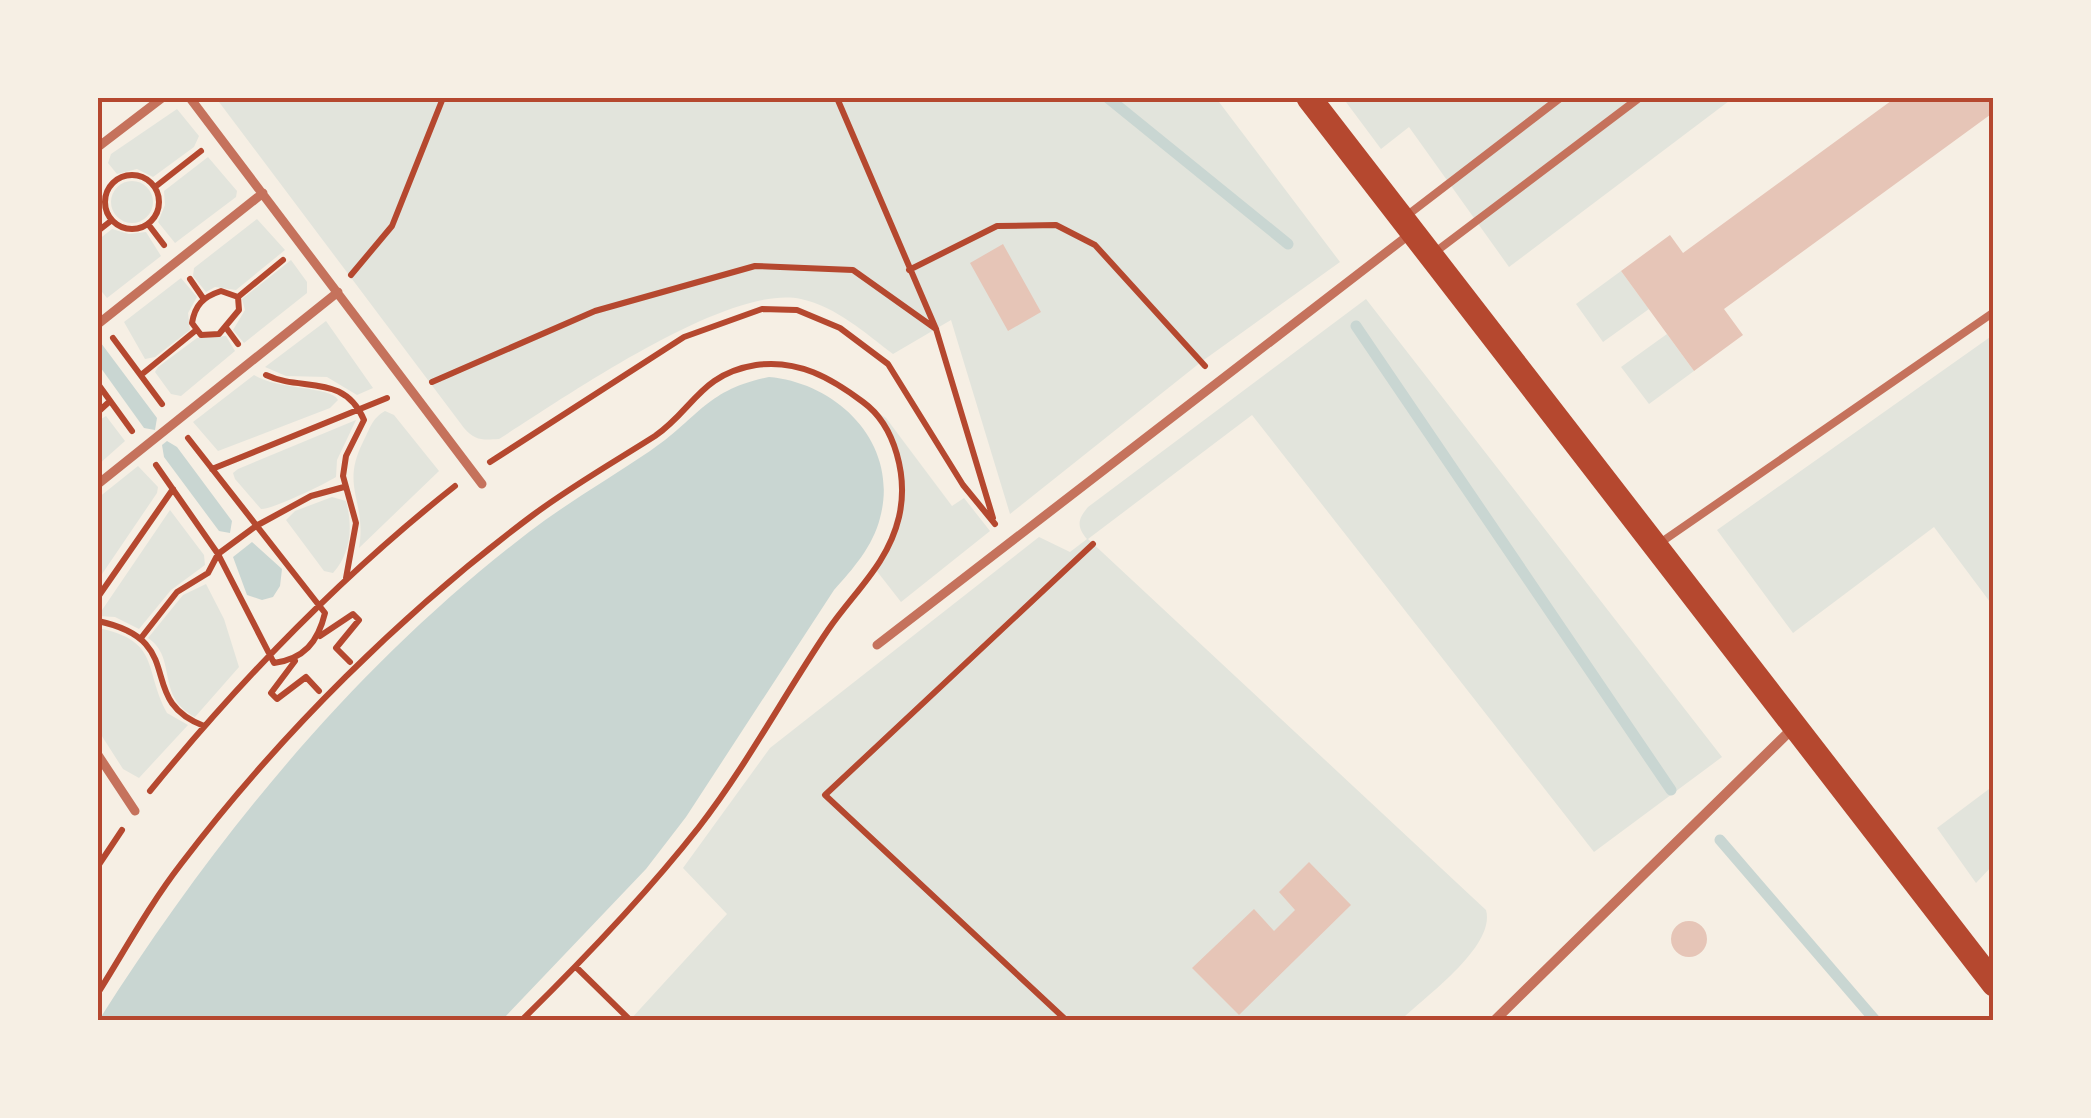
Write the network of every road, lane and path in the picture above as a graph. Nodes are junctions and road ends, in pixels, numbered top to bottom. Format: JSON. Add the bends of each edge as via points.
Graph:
{"nodes":[{"id":1,"x":162,"y":98,"type":"edge"},
{"id":2,"x":190,"y":98,"type":"edge"},
{"id":3,"x":443,"y":98,"type":"edge"},
{"id":4,"x":837,"y":98,"type":"edge"},
{"id":5,"x":1309,"y":98,"type":"edge"},
{"id":6,"x":1560,"y":98,"type":"edge"},
{"id":7,"x":1639,"y":98,"type":"edge"},
{"id":8,"x":220,"y":136,"type":"junction"},
{"id":9,"x":98,"y":147,"type":"edge"},
{"id":10,"x":155,"y":187,"type":"junction"},
{"id":11,"x":263,"y":193,"type":"junction"},
{"id":12,"x":112,"y":220,"type":"junction"},
{"id":13,"x":1408,"y":225,"type":"junction"},
{"id":14,"x":98,"y":231,"type":"edge"},
{"id":15,"x":302,"y":244,"type":"junction"},
{"id":16,"x":1431,"y":256,"type":"junction"},
{"id":17,"x":910,"y":270,"type":"junction"},
{"id":18,"x":338,"y":292,"type":"junction"},
{"id":19,"x":238,"y":297,"type":"junction"},
{"id":20,"x":1994,"y":312,"type":"edge"},
{"id":21,"x":99,"y":323,"type":"edge"},
{"id":22,"x":936,"y":328,"type":"junction"},
{"id":23,"x":226,"y":329,"type":"junction"},
{"id":24,"x":195,"y":331,"type":"junction"},
{"id":25,"x":251,"y":361,"type":"junction"},
{"id":26,"x":141,"y":375,"type":"junction"},
{"id":27,"x":1218,"y":382,"type":"junction"},
{"id":28,"x":98,"y":384,"type":"edge"},
{"id":29,"x":411,"y":390,"type":"junction"},
{"id":30,"x":110,"y":402,"type":"junction"},
{"id":31,"x":359,"y":408,"type":"junction"},
{"id":32,"x":98,"y":412,"type":"edge"},
{"id":33,"x":175,"y":422,"type":"junction"},
{"id":34,"x":144,"y":447,"type":"junction"},
{"id":35,"x":212,"y":469,"type":"junction"},
{"id":36,"x":473,"y":472,"type":"junction"},
{"id":37,"x":98,"y":484,"type":"edge"},
{"id":38,"x":482,"y":484,"type":"dead end"},
{"id":39,"x":344,"y":488,"type":"junction"},
{"id":40,"x":173,"y":489,"type":"junction"},
{"id":41,"x":995,"y":524,"type":"junction"},
{"id":42,"x":256,"y":526,"type":"junction"},
{"id":43,"x":1093,"y":544,"type":"dead end"},
{"id":44,"x":1655,"y":546,"type":"junction"},
{"id":45,"x":1002,"y":549,"type":"junction"},
{"id":46,"x":218,"y":554,"type":"junction"},
{"id":47,"x":346,"y":578,"type":"junction"},
{"id":48,"x":98,"y":597,"type":"edge"},
{"id":49,"x":317,"y":604,"type":"junction"},
{"id":50,"x":98,"y":621,"type":"edge"},
{"id":51,"x":320,"y":636,"type":"junction"},
{"id":52,"x":141,"y":638,"type":"junction"},
{"id":53,"x":877,"y":645,"type":"dead end"},
{"id":54,"x":268,"y":653,"type":"junction"},
{"id":55,"x":294,"y":660,"type":"junction"},
{"id":56,"x":350,"y":662,"type":"dead end"},
{"id":57,"x":319,"y":691,"type":"dead end"},
{"id":58,"x":204,"y":726,"type":"junction"},
{"id":59,"x":1794,"y":726,"type":"junction"},
{"id":60,"x":98,"y":755,"type":"edge"},
{"id":61,"x":135,"y":812,"type":"junction"},
{"id":62,"x":98,"y":866,"type":"edge"},
{"id":63,"x":576,"y":967,"type":"junction"},
{"id":64,"x":1994,"y":984,"type":"edge"},
{"id":65,"x":98,"y":993,"type":"edge"},
{"id":66,"x":522,"y":1020,"type":"edge"},
{"id":67,"x":630,"y":1020,"type":"edge"},
{"id":68,"x":1066,"y":1020,"type":"edge"},
{"id":69,"x":1496,"y":1020,"type":"edge"}],
"edges":[{"from":1,"to":9,"type":"street"},
{"from":2,"to":8,"type":"street"},
{"from":3,"to":18,"type":"path","via":[[392,226]]},
{"from":4,"to":17,"type":"path"},
{"from":5,"to":13,"type":"main road"},
{"from":6,"to":13,"type":"lane"},
{"from":7,"to":16,"type":"lane"},
{"from":8,"to":10,"type":"path"},
{"from":8,"to":11,"type":"street"},
{"from":10,"to":12,"type":"path","via":[[159,207],[148,224],[125,229]]},
{"from":10,"to":12,"type":"path","via":[[133,174],[115,180],[106,195]]},
{"from":11,"to":15,"type":"street"},
{"from":11,"to":21,"type":"street"},
{"from":12,"to":14,"type":"path"},
{"from":13,"to":16,"type":"main road"},
{"from":13,"to":27,"type":"street"},
{"from":15,"to":18,"type":"street"},
{"from":15,"to":19,"type":"path"},
{"from":16,"to":44,"type":"main road"},
{"from":17,"to":22,"type":"path"},
{"from":17,"to":27,"type":"path","via":[[996,226],[1056,225],[1095,245]]},
{"from":18,"to":25,"type":"street"},
{"from":18,"to":29,"type":"street"},
{"from":19,"to":23,"type":"path","via":[[239,310]]},
{"from":19,"to":24,"type":"path","via":[[221,291],[204,298],[194,314]]},
{"from":20,"to":44,"type":"lane"},
{"from":21,"to":26,"type":"path"},
{"from":22,"to":29,"type":"path","via":[[853,270],[755,266],[595,311]]},
{"from":22,"to":41,"type":"path"},
{"from":23,"to":24,"type":"path","via":[[210,336]]},
{"from":23,"to":25,"type":"path"},
{"from":24,"to":26,"type":"path"},
{"from":25,"to":31,"type":"path","via":[[282,381],[332,386]]},
{"from":25,"to":33,"type":"street"},
{"from":26,"to":33,"type":"path"},
{"from":27,"to":45,"type":"street"},
{"from":28,"to":30,"type":"path"},
{"from":29,"to":31,"type":"path"},
{"from":29,"to":36,"type":"street"},
{"from":30,"to":32,"type":"path"},
{"from":30,"to":34,"type":"path"},
{"from":31,"to":35,"type":"path"},
{"from":31,"to":39,"type":"path","via":[[364,420],[346,456]]},
{"from":33,"to":34,"type":"street"},
{"from":33,"to":35,"type":"path"},
{"from":34,"to":37,"type":"street"},
{"from":34,"to":40,"type":"path"},
{"from":35,"to":42,"type":"path"},
{"from":36,"to":38,"type":"street"},
{"from":36,"to":41,"type":"path","via":[[684,337],[762,309],[797,310],[840,328],[888,364]]},
{"from":36,"to":47,"type":"path"},
{"from":39,"to":42,"type":"path","via":[[311,496]]},
{"from":39,"to":47,"type":"path","via":[[356,522]]},
{"from":40,"to":46,"type":"path"},
{"from":40,"to":48,"type":"path"},
{"from":41,"to":45,"type":"path"},
{"from":42,"to":46,"type":"path"},
{"from":42,"to":49,"type":"path"},
{"from":43,"to":68,"type":"path","via":[[825,795]]},
{"from":44,"to":59,"type":"main road"},
{"from":45,"to":53,"type":"street"},
{"from":46,"to":52,"type":"path","via":[[208,574],[177,592]]},
{"from":46,"to":54,"type":"path"},
{"from":47,"to":49,"type":"path"},
{"from":49,"to":51,"type":"path","via":[[325,613]]},
{"from":49,"to":54,"type":"path"},
{"from":50,"to":52,"type":"path"},
{"from":51,"to":55,"type":"path"},
{"from":51,"to":56,"type":"path","via":[[353,614],[359,620],[336,648]]},
{"from":52,"to":58,"type":"path","via":[[155,652],[168,702]]},
{"from":54,"to":55,"type":"path","via":[[274,663]]},
{"from":54,"to":58,"type":"path"},
{"from":55,"to":57,"type":"path","via":[[272,692],[278,699],[306,677]]},
{"from":58,"to":61,"type":"path"},
{"from":59,"to":64,"type":"main road"},
{"from":59,"to":69,"type":"street"},
{"from":60,"to":61,"type":"street"},
{"from":61,"to":62,"type":"path"},
{"from":63,"to":65,"type":"path","via":[[701,824],[889,548],[900,513],[901,476],[892,440],[872,409],[815,372],[788,364],[726,374],[696,392],[662,431],[478,558],[297,727],[180,865]]},
{"from":63,"to":66,"type":"path"},
{"from":63,"to":67,"type":"path"}]}
